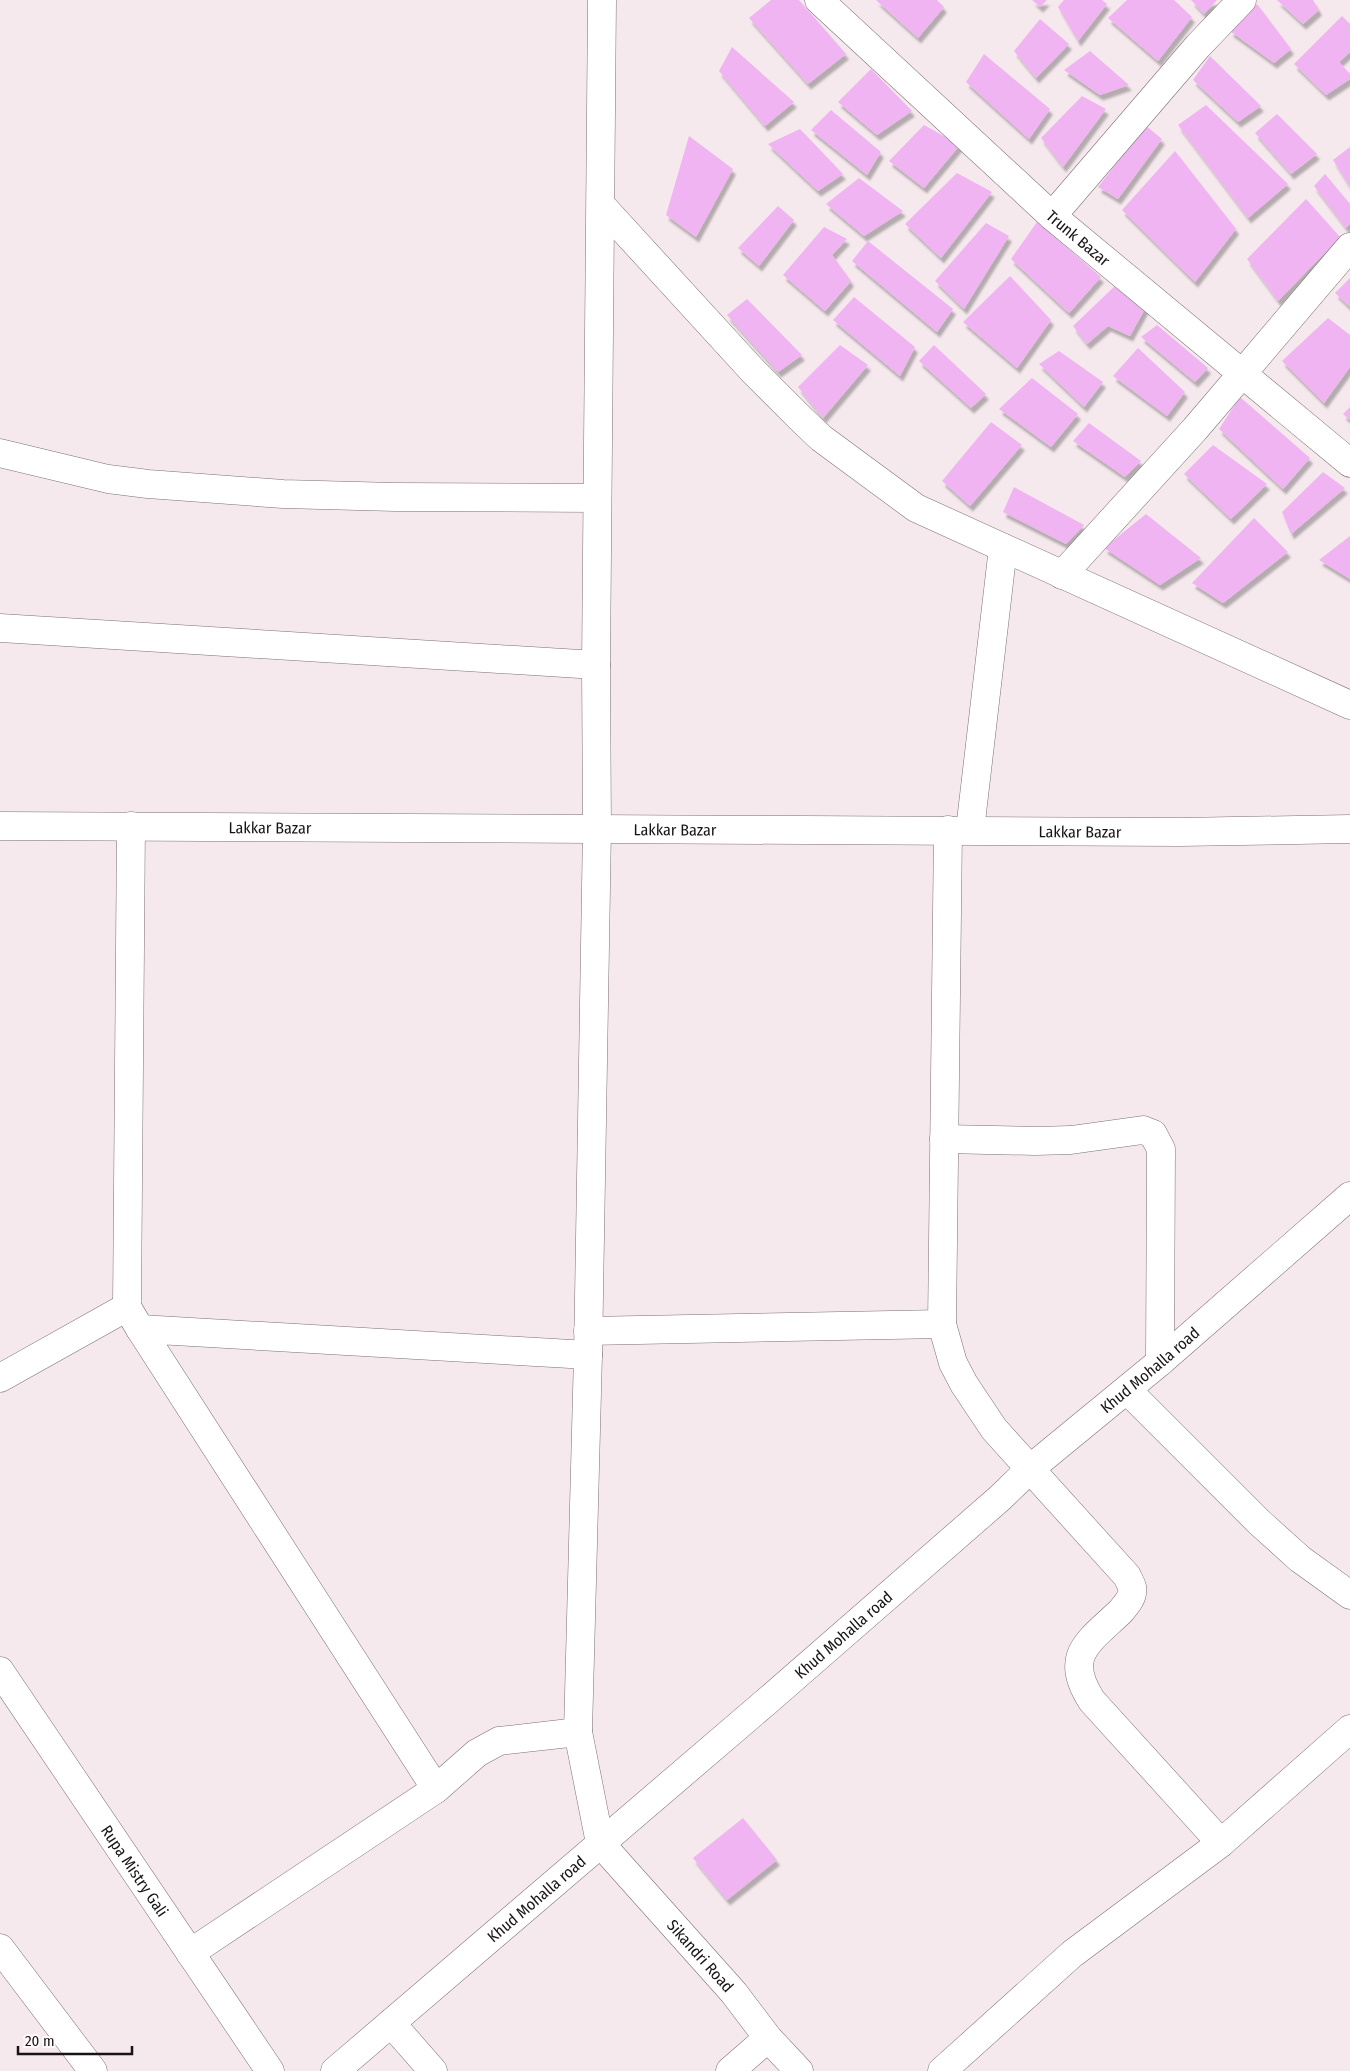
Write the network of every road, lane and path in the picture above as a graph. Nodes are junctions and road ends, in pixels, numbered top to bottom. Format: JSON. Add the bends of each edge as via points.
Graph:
{"nodes":[{"id":1,"x":602,"y":0,"type":"edge"},
{"id":2,"x":820,"y":0,"type":"edge"},
{"id":3,"x":1242,"y":0,"type":"edge"},
{"id":4,"x":601,"y":205,"type":"junction"},
{"id":5,"x":1052,"y":216,"type":"junction"},
{"id":6,"x":1350,"y":247,"type":"edge"},
{"id":7,"x":1242,"y":372,"type":"junction"},
{"id":8,"x":0,"y":453,"type":"edge"},
{"id":9,"x":1350,"y":463,"type":"edge"},
{"id":10,"x":597,"y":498,"type":"junction"},
{"id":11,"x":1003,"y":548,"type":"junction"},
{"id":12,"x":1062,"y":575,"type":"junction"},
{"id":13,"x":0,"y":628,"type":"edge"},
{"id":14,"x":596,"y":665,"type":"junction"},
{"id":15,"x":1350,"y":705,"type":"edge"},
{"id":16,"x":0,"y":826,"type":"edge"},
{"id":17,"x":131,"y":826,"type":"junction"},
{"id":18,"x":597,"y":828,"type":"junction"},
{"id":19,"x":1350,"y":829,"type":"edge"},
{"id":20,"x":959,"y":830,"type":"junction"},
{"id":21,"x":944,"y":1140,"type":"junction"},
{"id":22,"x":1350,"y":1196,"type":"edge"},
{"id":23,"x":134,"y":1318,"type":"junction"},
{"id":24,"x":942,"y":1324,"type":"junction"},
{"id":25,"x":588,"y":1343,"type":"junction"},
{"id":26,"x":1160,"y":1362,"type":"junction"},
{"id":27,"x":0,"y":1378,"type":"edge"},
{"id":28,"x":1127,"y":1390,"type":"junction"},
{"id":29,"x":1030,"y":1468,"type":"junction"},
{"id":30,"x":1350,"y":1595,"type":"edge"},
{"id":31,"x":0,"y":1671,"type":"edge"},
{"id":32,"x":1350,"y":1729,"type":"edge"},
{"id":33,"x":578,"y":1732,"type":"junction"},
{"id":34,"x":436,"y":1789,"type":"junction"},
{"id":35,"x":1221,"y":1843,"type":"junction"},
{"id":36,"x":600,"y":1844,"type":"junction"},
{"id":37,"x":0,"y":1948,"type":"edge"},
{"id":38,"x":190,"y":1953,"type":"junction"},
{"id":39,"x":391,"y":2023,"type":"junction"},
{"id":40,"x":768,"y":2038,"type":"junction"},
{"id":41,"x":93,"y":2071,"type":"edge"},
{"id":42,"x":270,"y":2071,"type":"edge"},
{"id":43,"x":335,"y":2071,"type":"edge"},
{"id":44,"x":433,"y":2071,"type":"edge"},
{"id":45,"x":730,"y":2071,"type":"edge"},
{"id":46,"x":799,"y":2071,"type":"edge"},
{"id":47,"x":942,"y":2071,"type":"edge"}],
"edges":[{"from":1,"to":4,"type":"street"},
{"from":2,"to":5,"type":"street","name":"Trunk Bazar"},
{"from":3,"to":5,"type":"street","via":[[1198,46]]},
{"from":4,"to":10,"type":"street"},
{"from":4,"to":11,"type":"street","via":[[753,371],[821,438],[916,508]]},
{"from":5,"to":7,"type":"street","name":"Trunk Bazar"},
{"from":6,"to":7,"type":"street"},
{"from":7,"to":9,"type":"street","name":"Trunk Bazar"},
{"from":7,"to":12,"type":"street","via":[[1195,429]]},
{"from":8,"to":10,"type":"street","via":[[108,479],[148,484],[283,494]]},
{"from":10,"to":14,"type":"street"},
{"from":11,"to":12,"type":"street"},
{"from":11,"to":20,"type":"street"},
{"from":12,"to":15,"type":"street"},
{"from":13,"to":14,"type":"street"},
{"from":14,"to":18,"type":"street"},
{"from":16,"to":17,"type":"street","name":"Lakkar Bazar"},
{"from":17,"to":18,"type":"street","name":"Lakkar Bazar"},
{"from":17,"to":23,"type":"street"},
{"from":18,"to":20,"type":"street","name":"Lakkar Bazar"},
{"from":18,"to":25,"type":"street"},
{"from":19,"to":20,"type":"street","name":"Lakkar Bazar","via":[[1180,832]]},
{"from":20,"to":21,"type":"street"},
{"from":21,"to":24,"type":"street"},
{"from":21,"to":26,"type":"street","via":[[1071,1140],[1143,1130],[1153,1134],[1161,1149]]},
{"from":22,"to":26,"type":"street","name":"Khud Mohalla road"},
{"from":23,"to":25,"type":"street"},
{"from":23,"to":27,"type":"street"},
{"from":23,"to":34,"type":"street"},
{"from":24,"to":25,"type":"street"},
{"from":24,"to":29,"type":"street","via":[[953,1363],[964,1384],[994,1429]]},
{"from":25,"to":33,"type":"street"},
{"from":26,"to":28,"type":"street","name":"Khud Mohalla road"},
{"from":28,"to":29,"type":"street","name":"Khud Mohalla road"},
{"from":28,"to":30,"type":"street","via":[[1259,1522],[1300,1559]]},
{"from":29,"to":35,"type":"street","via":[[1127,1576],[1132,1587],[1128,1603],[1087,1645],[1079,1658],[1082,1686]]},
{"from":29,"to":36,"type":"street","name":"Khud Mohalla road","via":[[1000,1498]]},
{"from":31,"to":38,"type":"street","name":"Rupa Mistry Gali"},
{"from":32,"to":35,"type":"street"},
{"from":33,"to":34,"type":"street","via":[[499,1740],[477,1753]]},
{"from":33,"to":36,"type":"street"},
{"from":34,"to":38,"type":"street"},
{"from":35,"to":47,"type":"street","via":[[1072,1954]]},
{"from":36,"to":39,"type":"street","name":"Khud Mohalla road"},
{"from":36,"to":40,"type":"street","name":"Sikandri Road","via":[[734,1993]]},
{"from":37,"to":41,"type":"street"},
{"from":38,"to":42,"type":"street","name":"Rupa Mistry Gali"},
{"from":39,"to":43,"type":"street","name":"Khud Mohalla road"},
{"from":39,"to":44,"type":"street"},
{"from":40,"to":45,"type":"street"},
{"from":40,"to":46,"type":"street","name":"Sikandri Road"}]}
